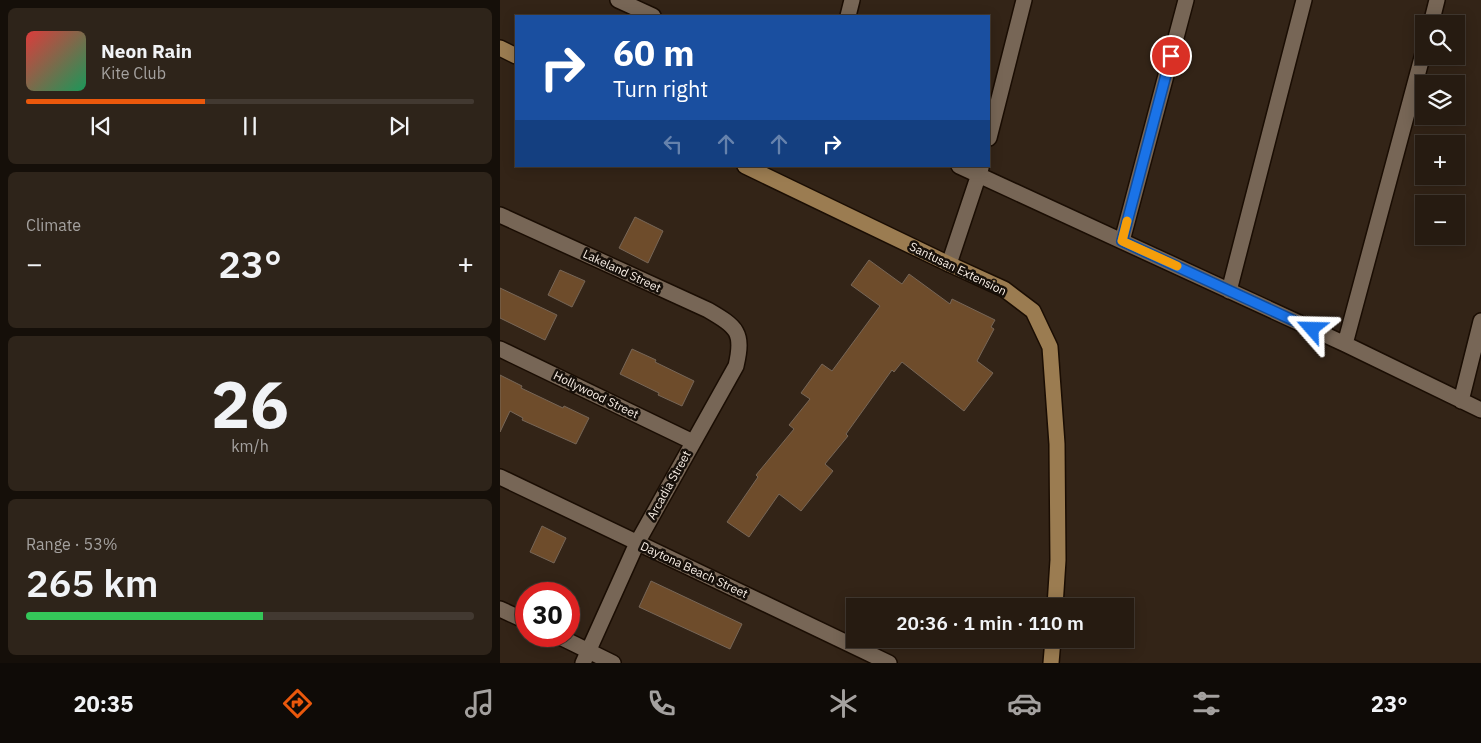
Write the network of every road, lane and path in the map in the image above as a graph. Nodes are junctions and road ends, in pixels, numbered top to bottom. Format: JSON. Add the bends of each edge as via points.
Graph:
{"nodes":[{"id":1,"x":618,"y":0,"type":"edge"},
{"id":2,"x":852,"y":0,"type":"edge"},
{"id":3,"x":1024,"y":0,"type":"edge"},
{"id":4,"x":1186,"y":0,"type":"edge"},
{"id":5,"x":1304,"y":0,"type":"edge"},
{"id":6,"x":1437,"y":0,"type":"edge"},
{"id":7,"x":651,"y":15,"type":"edge"},
{"id":8,"x":848,"y":15,"type":"edge"},
{"id":9,"x":1433,"y":15,"type":"edge"},
{"id":10,"x":500,"y":48,"type":"edge"},
{"id":11,"x":515,"y":56,"type":"edge"},
{"id":12,"x":1420,"y":65,"type":"edge"},
{"id":13,"x":990,"y":134,"type":"edge"},
{"id":14,"x":747,"y":167,"type":"edge"},
{"id":15,"x":963,"y":167,"type":"edge"},
{"id":16,"x":980,"y":171,"type":"edge"},
{"id":17,"x":500,"y":215,"type":"edge"},
{"id":18,"x":1122,"y":241,"type":"junction"},
{"id":19,"x":949,"y":264,"type":"junction"},
{"id":20,"x":1229,"y":291,"type":"junction"},
{"id":21,"x":1481,"y":321,"type":"edge"},
{"id":22,"x":739,"y":335,"type":"joint"},
{"id":23,"x":1345,"y":344,"type":"junction"},
{"id":24,"x":500,"y":349,"type":"edge"},
{"id":25,"x":1460,"y":401,"type":"junction"},
{"id":26,"x":1481,"y":410,"type":"edge"},
{"id":27,"x":693,"y":442,"type":"junction"},
{"id":28,"x":500,"y":477,"type":"edge"},
{"id":29,"x":637,"y":543,"type":"junction"},
{"id":30,"x":1056,"y":598,"type":"edge"},
{"id":31,"x":500,"y":608,"type":"edge"},
{"id":32,"x":515,"y":616,"type":"edge"},
{"id":33,"x":573,"y":647,"type":"edge"},
{"id":34,"x":1052,"y":648,"type":"edge"},
{"id":35,"x":586,"y":657,"type":"edge"},
{"id":36,"x":614,"y":663,"type":"edge"},
{"id":37,"x":889,"y":663,"type":"edge"},
{"id":38,"x":1051,"y":663,"type":"edge"}],
"edges":[{"from":1,"to":7,"type":"street"},
{"from":2,"to":8,"type":"street"},
{"from":3,"to":13,"type":"street"},
{"from":4,"to":18,"type":"street"},
{"from":5,"to":20,"type":"street"},
{"from":6,"to":9,"type":"street"},
{"from":10,"to":11,"type":"street"},
{"from":12,"to":23,"type":"street"},
{"from":14,"to":19,"type":"street","name":"Santusan Extension"},
{"from":15,"to":16,"type":"street"},
{"from":16,"to":18,"type":"street"},
{"from":16,"to":19,"type":"street"},
{"from":17,"to":22,"type":"street","name":"Lakeland Street","via":[[708,310],[725,320]]},
{"from":18,"to":20,"type":"street"},
{"from":19,"to":30,"type":"street","name":"Santusan Extension","via":[[1004,288],[1033,311],[1050,347],[1057,444]]},
{"from":20,"to":23,"type":"street"},
{"from":21,"to":25,"type":"street"},
{"from":22,"to":27,"type":"street","name":"Arcadia Street","via":[[736,366]]},
{"from":23,"to":25,"type":"street"},
{"from":24,"to":27,"type":"street","name":"Hollywood Street"},
{"from":25,"to":26,"type":"street"},
{"from":27,"to":29,"type":"street","name":"Arcadia Street"},
{"from":28,"to":29,"type":"street","name":"Daytona Beach Street"},
{"from":29,"to":35,"type":"street","name":"Arcadia Street"},
{"from":29,"to":37,"type":"street","name":"Daytona Beach Street"},
{"from":31,"to":32,"type":"street"},
{"from":33,"to":35,"type":"street"},
{"from":34,"to":38,"type":"street"},
{"from":35,"to":36,"type":"street"}]}
